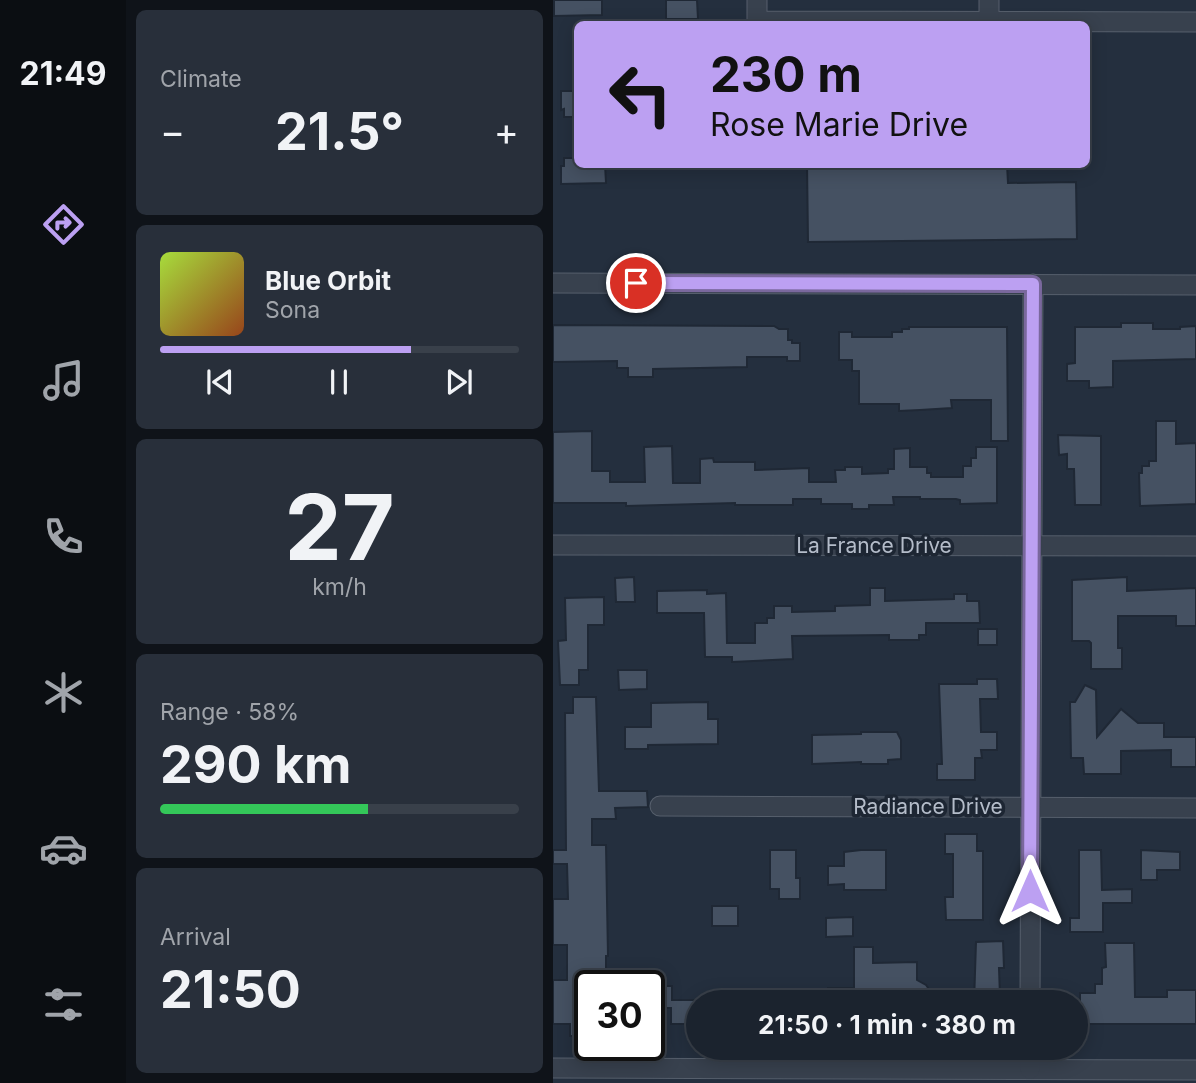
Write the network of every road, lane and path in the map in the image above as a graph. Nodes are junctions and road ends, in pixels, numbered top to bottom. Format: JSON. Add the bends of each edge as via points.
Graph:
{"nodes":[{"id":1,"x":757,"y":0,"type":"edge"},
{"id":2,"x":989,"y":0,"type":"edge"},
{"id":3,"x":757,"y":21,"type":"edge"},
{"id":4,"x":989,"y":21,"type":"edge"},
{"id":5,"x":1090,"y":22,"type":"edge"},
{"id":6,"x":1196,"y":22,"type":"edge"},
{"id":7,"x":553,"y":283,"type":"edge"},
{"id":8,"x":1033,"y":284,"type":"junction"},
{"id":9,"x":1196,"y":285,"type":"edge"},
{"id":10,"x":553,"y":545,"type":"edge"},
{"id":11,"x":1032,"y":546,"type":"junction"},
{"id":12,"x":1196,"y":546,"type":"edge"},
{"id":13,"x":660,"y":806,"type":"dead end"},
{"id":14,"x":1031,"y":807,"type":"junction"},
{"id":15,"x":1196,"y":808,"type":"edge"},
{"id":16,"x":1030,"y":990,"type":"edge"},
{"id":17,"x":1030,"y":1060,"type":"edge"},
{"id":18,"x":553,"y":1068,"type":"edge"},
{"id":19,"x":1030,"y":1069,"type":"junction"},
{"id":20,"x":1196,"y":1070,"type":"edge"}],
"edges":[{"from":1,"to":3,"type":"street"},
{"from":2,"to":4,"type":"street"},
{"from":5,"to":6,"type":"street"},
{"from":7,"to":8,"type":"street"},
{"from":8,"to":9,"type":"street"},
{"from":8,"to":11,"type":"street"},
{"from":10,"to":11,"type":"street","name":"La France Drive"},
{"from":11,"to":12,"type":"street","name":"La France Drive"},
{"from":11,"to":14,"type":"street"},
{"from":13,"to":14,"type":"street","name":"Radiance Drive"},
{"from":14,"to":15,"type":"street","name":"Radiance Drive"},
{"from":14,"to":16,"type":"street"},
{"from":17,"to":19,"type":"street"},
{"from":18,"to":19,"type":"street"},
{"from":19,"to":20,"type":"street"}]}
